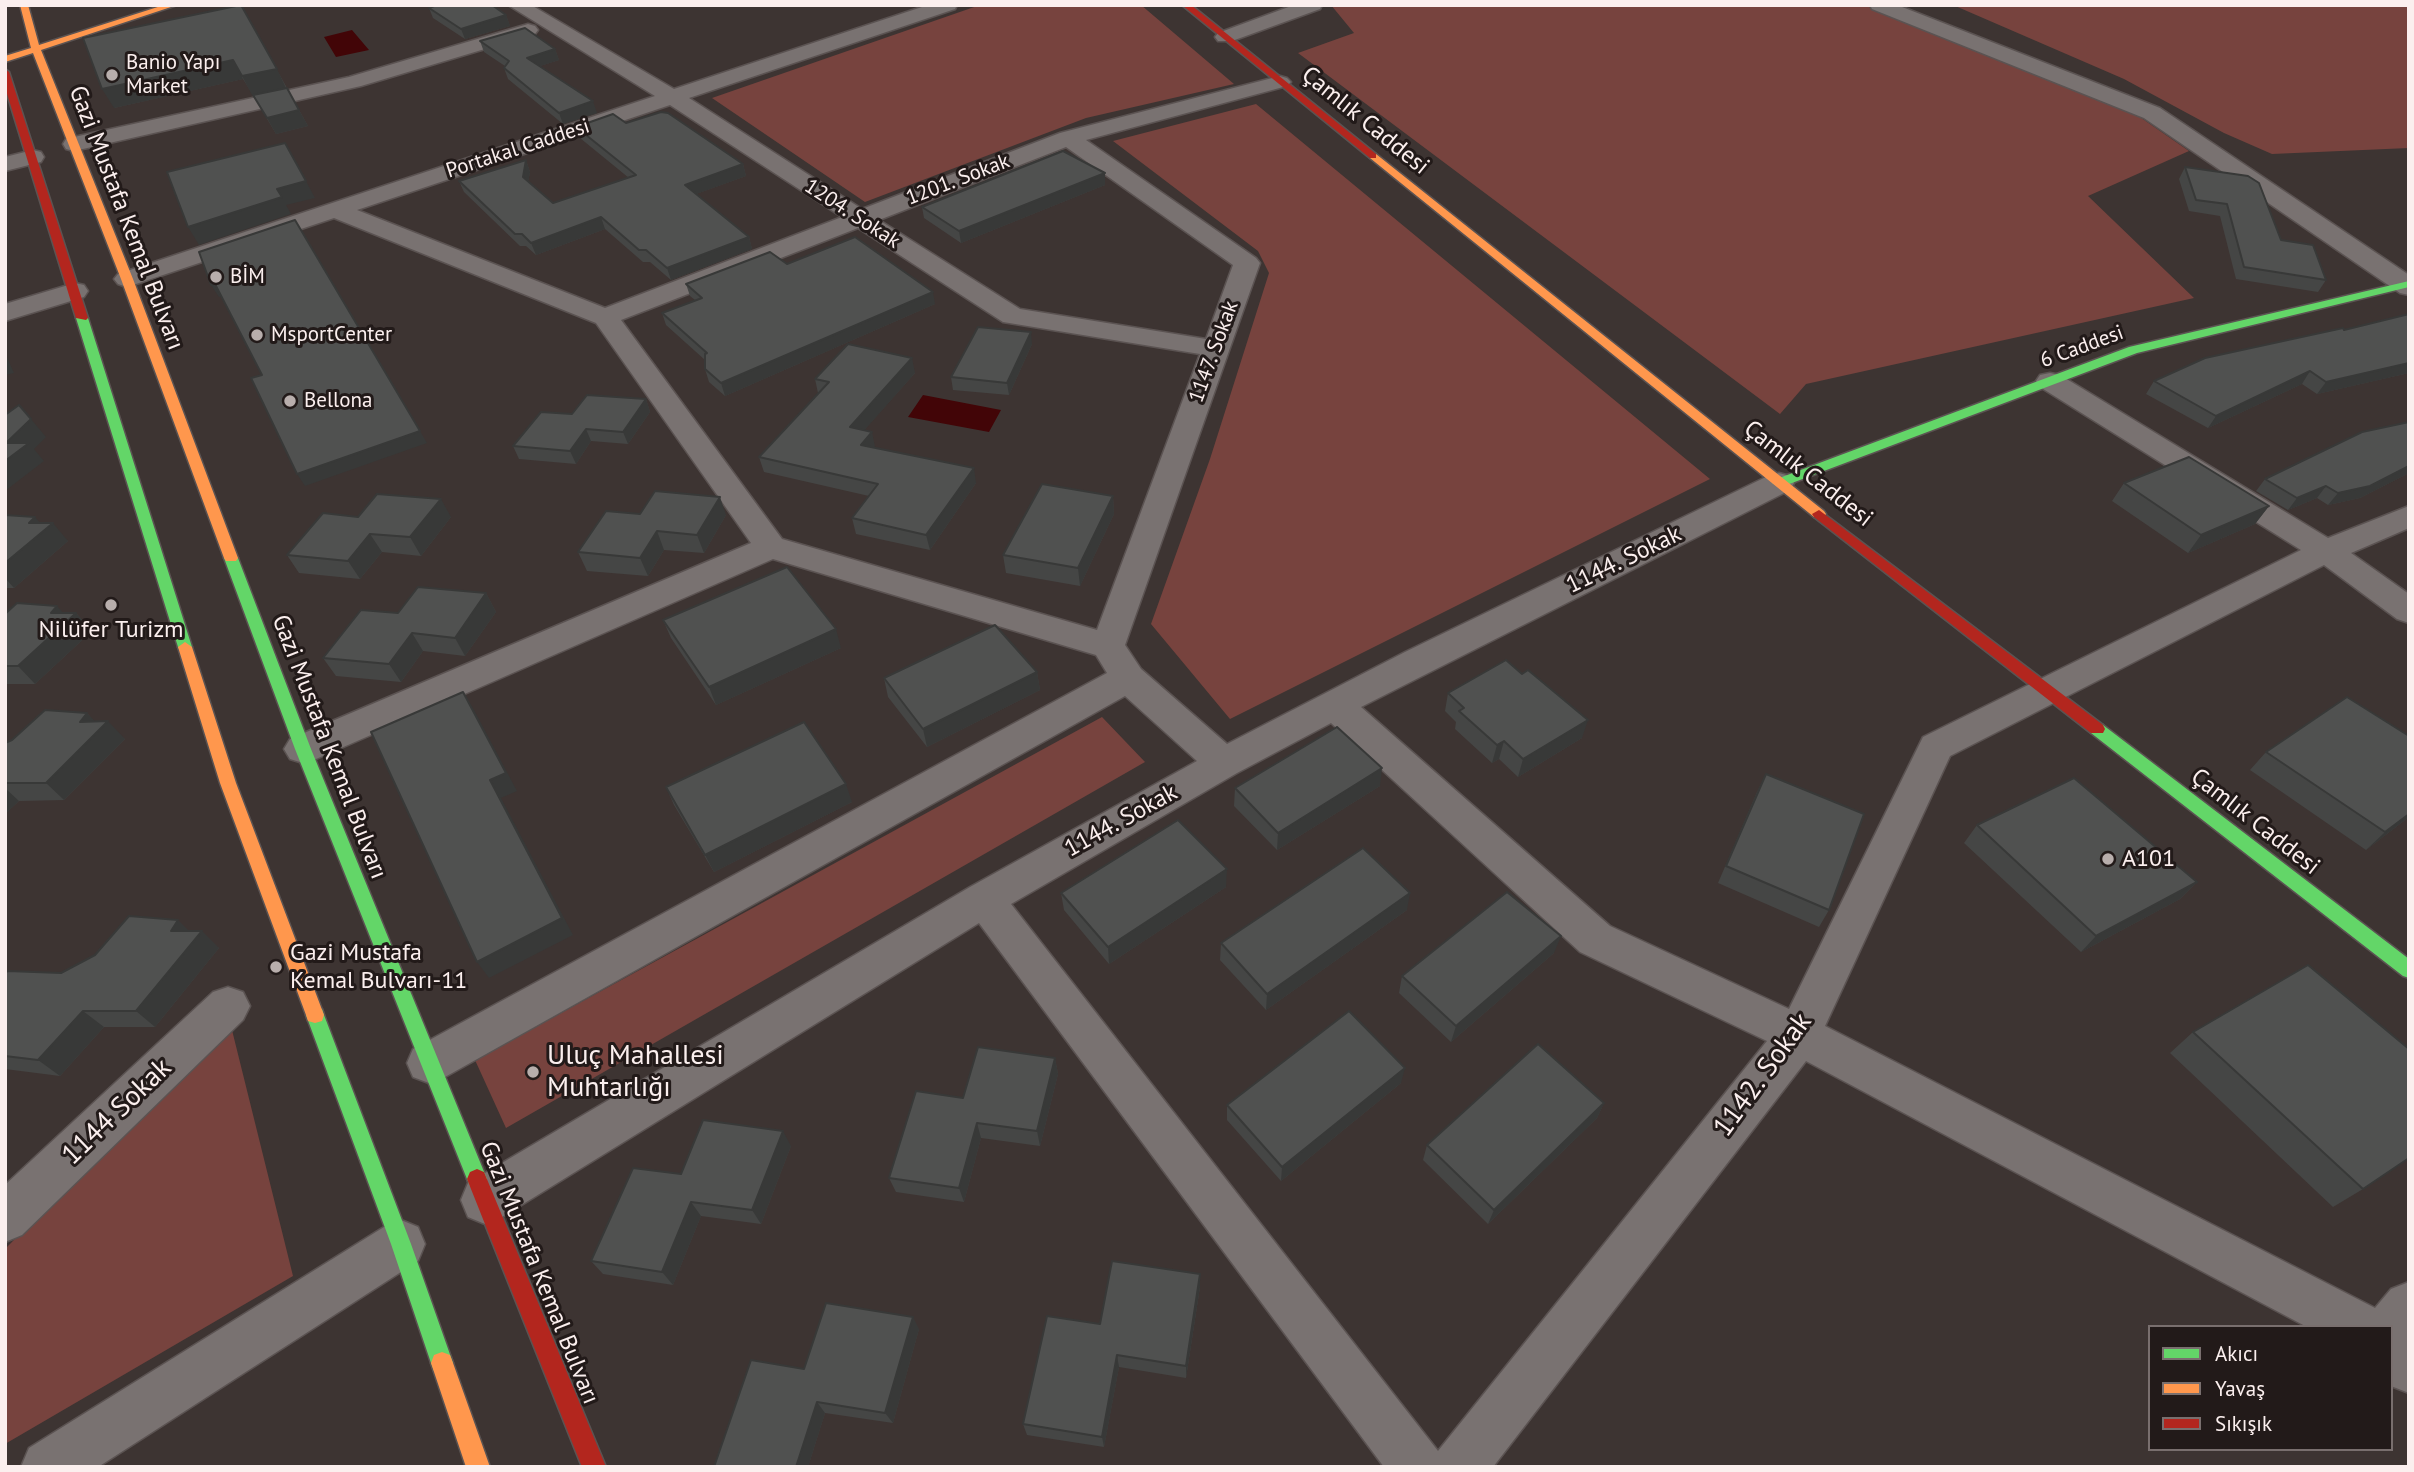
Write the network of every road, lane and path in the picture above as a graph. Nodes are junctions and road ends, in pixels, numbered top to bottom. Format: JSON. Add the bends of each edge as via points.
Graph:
{"nodes":[{"id":1,"x":24,"y":5,"type":"edge"},
{"id":2,"x":144,"y":5,"type":"edge"},
{"id":3,"x":173,"y":5,"type":"edge"},
{"id":4,"x":517,"y":5,"type":"edge"},
{"id":5,"x":948,"y":5,"type":"edge"},
{"id":6,"x":1186,"y":5,"type":"edge"},
{"id":7,"x":1312,"y":5,"type":"edge"},
{"id":8,"x":1879,"y":5,"type":"edge"},
{"id":9,"x":881,"y":10,"type":"dead end"},
{"id":10,"x":905,"y":19,"type":"junction"},
{"id":11,"x":548,"y":24,"type":"junction"},
{"id":12,"x":1225,"y":37,"type":"junction"},
{"id":13,"x":35,"y":45,"type":"junction"},
{"id":14,"x":5,"y":46,"type":"edge"},
{"id":15,"x":5,"y":59,"type":"edge"},
{"id":16,"x":5,"y":72,"type":"edge"},
{"id":17,"x":1280,"y":82,"type":"junction"},
{"id":18,"x":672,"y":97,"type":"junction"},
{"id":19,"x":1068,"y":138,"type":"junction"},
{"id":20,"x":74,"y":144,"type":"junction"},
{"id":21,"x":33,"y":157,"type":"junction"},
{"id":22,"x":5,"y":164,"type":"edge"},
{"id":23,"x":335,"y":209,"type":"junction"},
{"id":24,"x":858,"y":219,"type":"junction"},
{"id":25,"x":127,"y":279,"type":"junction"},
{"id":26,"x":2407,"y":285,"type":"edge"},
{"id":27,"x":75,"y":291,"type":"junction"},
{"id":28,"x":5,"y":313,"type":"edge"},
{"id":29,"x":605,"y":317,"type":"junction"},
{"id":30,"x":1214,"y":348,"type":"junction"},
{"id":31,"x":2050,"y":381,"type":"junction"},
{"id":32,"x":1779,"y":483,"type":"junction"},
{"id":33,"x":2409,"y":516,"type":"edge"},
{"id":34,"x":771,"y":547,"type":"junction"},
{"id":35,"x":2326,"y":551,"type":"junction"},
{"id":36,"x":2409,"y":611,"type":"edge"},
{"id":37,"x":1118,"y":662,"type":"junction"},
{"id":38,"x":2047,"y":690,"type":"junction"},
{"id":39,"x":1335,"y":705,"type":"junction"},
{"id":40,"x":303,"y":749,"type":"junction"},
{"id":41,"x":1224,"y":763,"type":"junction"},
{"id":42,"x":984,"y":899,"type":"junction"},
{"id":43,"x":2409,"y":970,"type":"edge"},
{"id":44,"x":228,"y":1006,"type":"dead end"},
{"id":45,"x":1799,"y":1035,"type":"junction"},
{"id":46,"x":429,"y":1063,"type":"junction"},
{"id":47,"x":485,"y":1200,"type":"junction"},
{"id":48,"x":5,"y":1218,"type":"edge"},
{"id":49,"x":401,"y":1244,"type":"junction"},
{"id":50,"x":2409,"y":1307,"type":"edge"},
{"id":51,"x":2355,"y":1325,"type":"edge"},
{"id":52,"x":2393,"y":1327,"type":"edge"},
{"id":53,"x":2393,"y":1350,"type":"edge"},
{"id":54,"x":2409,"y":1367,"type":"edge"},
{"id":55,"x":48,"y":1467,"type":"edge"},
{"id":56,"x":478,"y":1467,"type":"edge"},
{"id":57,"x":594,"y":1467,"type":"edge"},
{"id":58,"x":1418,"y":1467,"type":"edge"},
{"id":59,"x":1459,"y":1467,"type":"edge"}],
"edges":[{"from":1,"to":13,"type":"main road","name":"Gazi Mustafa Kemal Bulvarı"},
{"from":2,"to":13,"type":"main road"},
{"from":3,"to":13,"type":"main road"},
{"from":4,"to":11,"type":"street","name":"1204. Sokak"},
{"from":5,"to":10,"type":"street","name":"Portakal Caddesi"},
{"from":6,"to":12,"type":"main road","name":"Çamlık Caddesi"},
{"from":7,"to":12,"type":"street"},
{"from":8,"to":26,"type":"street","via":[[2152,113]]},
{"from":9,"to":10,"type":"street"},
{"from":10,"to":18,"type":"street","name":"Portakal Caddesi"},
{"from":11,"to":18,"type":"street","name":"1204. Sokak"},
{"from":11,"to":20,"type":"street","via":[[354,82]]},
{"from":12,"to":17,"type":"main road","name":"Çamlık Caddesi"},
{"from":13,"to":14,"type":"main road"},
{"from":13,"to":15,"type":"main road"},
{"from":13,"to":20,"type":"main road","name":"Gazi Mustafa Kemal Bulvarı"},
{"from":16,"to":21,"type":"main road"},
{"from":17,"to":19,"type":"street","name":"1201. Sokak"},
{"from":17,"to":32,"type":"main road","name":"Çamlık Caddesi"},
{"from":18,"to":23,"type":"street","name":"Portakal Caddesi"},
{"from":18,"to":24,"type":"street","name":"1204. Sokak"},
{"from":19,"to":24,"type":"street","name":"1201. Sokak"},
{"from":19,"to":30,"type":"street","name":"1147. Sokak","via":[[1247,263]]},
{"from":20,"to":25,"type":"main road","name":"Gazi Mustafa Kemal Bulvarı"},
{"from":21,"to":22,"type":"street"},
{"from":21,"to":27,"type":"main road"},
{"from":23,"to":25,"type":"street","name":"Portakal Caddesi"},
{"from":23,"to":29,"type":"street"},
{"from":24,"to":29,"type":"street","name":"1201. Sokak"},
{"from":24,"to":30,"type":"street","name":"1204. Sokak","via":[[1012,316]]},
{"from":25,"to":40,"type":"main road","name":"Gazi Mustafa Kemal Bulvarı"},
{"from":26,"to":31,"type":"main road","name":"6 Caddesi","via":[[2133,350]]},
{"from":27,"to":28,"type":"street"},
{"from":27,"to":49,"type":"main road","via":[[228,783]]},
{"from":29,"to":34,"type":"street"},
{"from":30,"to":37,"type":"street","name":"1147. Sokak"},
{"from":31,"to":32,"type":"main road","name":"6 Caddesi"},
{"from":31,"to":35,"type":"street"},
{"from":32,"to":38,"type":"main road","name":"Çamlık Caddesi"},
{"from":32,"to":39,"type":"street","name":"1144. Sokak"},
{"from":33,"to":35,"type":"street","name":"1142. Sokak"},
{"from":34,"to":37,"type":"street"},
{"from":34,"to":40,"type":"street"},
{"from":35,"to":36,"type":"street"},
{"from":35,"to":38,"type":"street","name":"1142. Sokak"},
{"from":37,"to":41,"type":"street"},
{"from":37,"to":46,"type":"street"},
{"from":38,"to":43,"type":"main road","name":"Çamlık Caddesi"},
{"from":38,"to":45,"type":"street","name":"1142. Sokak","via":[[1936,747]]},
{"from":39,"to":41,"type":"street","name":"1144. Sokak"},
{"from":39,"to":45,"type":"street","via":[[1595,939]]},
{"from":40,"to":46,"type":"main road","name":"Gazi Mustafa Kemal Bulvarı"},
{"from":41,"to":42,"type":"street","name":"1144. Sokak"},
{"from":42,"to":47,"type":"street","name":"1144. Sokak"},
{"from":42,"to":58,"type":"street"},
{"from":44,"to":48,"type":"street","name":"1144 Sokak"},
{"from":45,"to":51,"type":"street"},
{"from":45,"to":59,"type":"street","name":"1142. Sokak"},
{"from":46,"to":47,"type":"main road","name":"Gazi Mustafa Kemal Bulvarı"},
{"from":47,"to":57,"type":"main road","name":"Gazi Mustafa Kemal Bulvarı"},
{"from":49,"to":55,"type":"street"},
{"from":49,"to":56,"type":"main road"},
{"from":50,"to":52,"type":"street"},
{"from":53,"to":54,"type":"street"}]}
